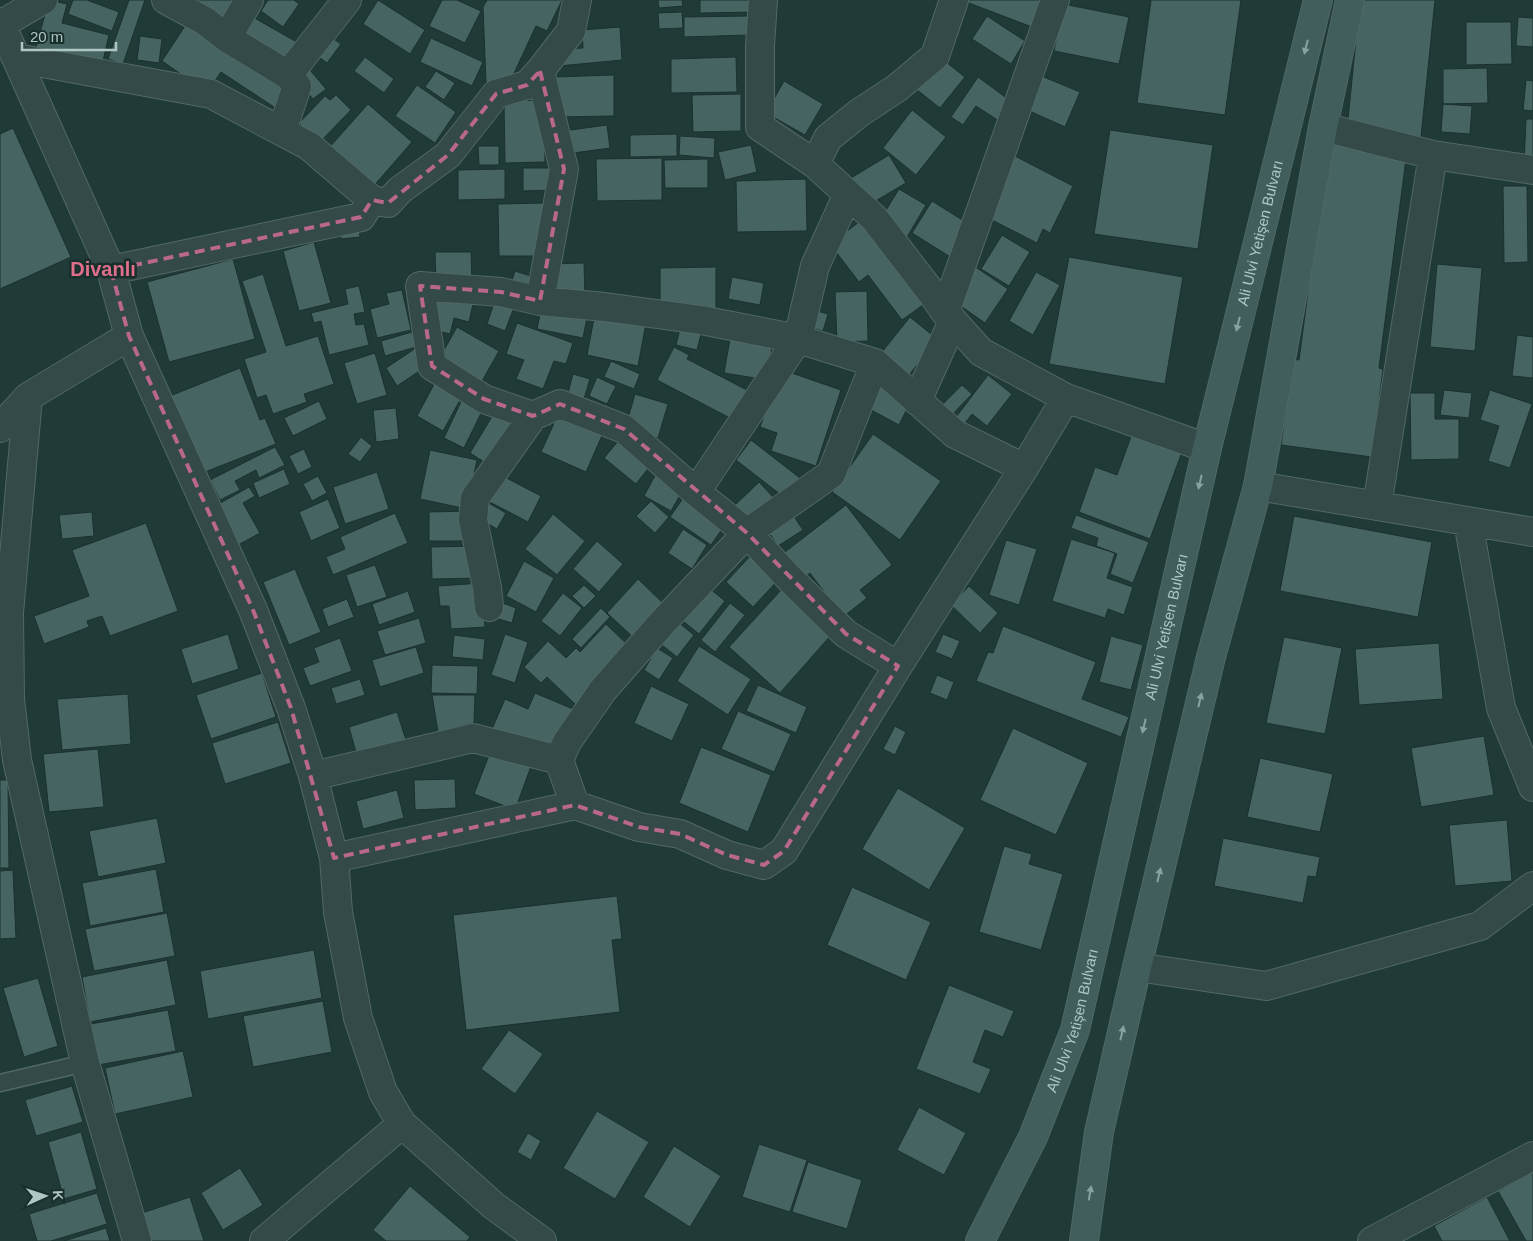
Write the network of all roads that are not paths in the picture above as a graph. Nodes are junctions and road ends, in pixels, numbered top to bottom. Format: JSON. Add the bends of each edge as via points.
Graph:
{"nodes":[{"id":1,"x":43,"y":0,"type":"edge"},
{"id":2,"x":166,"y":0,"type":"edge"},
{"id":3,"x":249,"y":0,"type":"edge"},
{"id":4,"x":346,"y":0,"type":"edge"},
{"id":5,"x":577,"y":0,"type":"edge"},
{"id":6,"x":763,"y":0,"type":"edge"},
{"id":7,"x":954,"y":0,"type":"edge"},
{"id":8,"x":1055,"y":0,"type":"edge"},
{"id":9,"x":1318,"y":0,"type":"edge"},
{"id":10,"x":1350,"y":0,"type":"edge"},
{"id":11,"x":0,"y":24,"type":"edge"},
{"id":12,"x":227,"y":38,"type":"junction"},
{"id":13,"x":16,"y":58,"type":"junction"},
{"id":14,"x":540,"y":71,"type":"junction"},
{"id":15,"x":288,"y":75,"type":"junction"},
{"id":16,"x":1322,"y":127,"type":"junction"},
{"id":17,"x":282,"y":131,"type":"junction"},
{"id":18,"x":1433,"y":155,"type":"junction"},
{"id":19,"x":815,"y":164,"type":"junction"},
{"id":20,"x":1533,"y":170,"type":"edge"},
{"id":21,"x":848,"y":194,"type":"junction"},
{"id":22,"x":372,"y":200,"type":"junction"},
{"id":23,"x":111,"y":270,"type":"junction"},
{"id":24,"x":540,"y":301,"type":"junction"},
{"id":25,"x":949,"y":317,"type":"junction"},
{"id":26,"x":129,"y":336,"type":"junction"},
{"id":27,"x":798,"y":339,"type":"junction"},
{"id":28,"x":875,"y":363,"type":"junction"},
{"id":29,"x":28,"y":397,"type":"junction"},
{"id":30,"x":1066,"y":398,"type":"junction"},
{"id":31,"x":916,"y":401,"type":"junction"},
{"id":32,"x":534,"y":416,"type":"junction"},
{"id":33,"x":0,"y":428,"type":"edge"},
{"id":34,"x":1207,"y":448,"type":"junction"},
{"id":35,"x":1024,"y":468,"type":"junction"},
{"id":36,"x":1258,"y":486,"type":"junction"},
{"id":37,"x":696,"y":492,"type":"junction"},
{"id":38,"x":1377,"y":506,"type":"junction"},
{"id":39,"x":1468,"y":521,"type":"junction"},
{"id":40,"x":1533,"y":532,"type":"edge"},
{"id":41,"x":747,"y":533,"type":"junction"},
{"id":42,"x":489,"y":607,"type":"dead end"},
{"id":43,"x":898,"y":666,"type":"junction"},
{"id":44,"x":9,"y":760,"type":"edge"},
{"id":45,"x":559,"y":760,"type":"junction"},
{"id":46,"x":313,"y":776,"type":"junction"},
{"id":47,"x":1533,"y":787,"type":"edge"},
{"id":48,"x":575,"y":805,"type":"junction"},
{"id":49,"x":334,"y":858,"type":"junction"},
{"id":50,"x":1533,"y":886,"type":"edge"},
{"id":51,"x":1137,"y":967,"type":"junction"},
{"id":52,"x":85,"y":1063,"type":"junction"},
{"id":53,"x":0,"y":1083,"type":"edge"},
{"id":54,"x":402,"y":1124,"type":"junction"},
{"id":55,"x":1533,"y":1156,"type":"edge"},
{"id":56,"x":138,"y":1241,"type":"edge"},
{"id":57,"x":264,"y":1241,"type":"edge"},
{"id":58,"x":542,"y":1241,"type":"edge"},
{"id":59,"x":980,"y":1241,"type":"edge"},
{"id":60,"x":1084,"y":1241,"type":"edge"},
{"id":61,"x":1372,"y":1241,"type":"edge"}],
"edges":[{"from":1,"to":11,"type":"street"},
{"from":2,"to":12,"type":"street","via":[[205,21]]},
{"from":3,"to":12,"type":"street"},
{"from":4,"to":15,"type":"street"},
{"from":5,"to":14,"type":"street","via":[[571,31]]},
{"from":6,"to":19,"type":"street","via":[[760,127]]},
{"from":7,"to":19,"type":"street","via":[[935,56],[828,138]]},
{"from":8,"to":25,"type":"street"},
{"from":9,"to":34,"type":"main road","name":"Ali Ulvi Yetişen Bulvarı","one_way":true},
{"from":10,"to":16,"type":"main road"},
{"from":11,"to":13,"type":"street"},
{"from":12,"to":15,"type":"street"},
{"from":13,"to":17,"type":"street","via":[[211,94]]},
{"from":13,"to":23,"type":"street"},
{"from":14,"to":22,"type":"street","via":[[526,85],[496,94],[448,155],[400,190],[388,203]]},
{"from":14,"to":24,"type":"street","via":[[564,170]]},
{"from":15,"to":17,"type":"street","via":[[297,86]]},
{"from":16,"to":18,"type":"street"},
{"from":16,"to":36,"type":"main road"},
{"from":17,"to":22,"type":"street","via":[[309,146]]},
{"from":18,"to":20,"type":"street"},
{"from":18,"to":38,"type":"street"},
{"from":19,"to":21,"type":"street"},
{"from":21,"to":25,"type":"street","via":[[874,218]]},
{"from":21,"to":27,"type":"street","via":[[815,266]]},
{"from":22,"to":23,"type":"street","via":[[361,217]]},
{"from":23,"to":26,"type":"street"},
{"from":24,"to":27,"type":"street","via":[[701,320]]},
{"from":24,"to":32,"type":"street","via":[[501,292],[420,286],[432,366],[484,399]]},
{"from":25,"to":30,"type":"street","via":[[981,352]]},
{"from":25,"to":31,"type":"street"},
{"from":26,"to":29,"type":"street"},
{"from":26,"to":46,"type":"street","via":[[253,610]]},
{"from":27,"to":28,"type":"street"},
{"from":27,"to":37,"type":"street"},
{"from":28,"to":31,"type":"street"},
{"from":28,"to":41,"type":"street","via":[[831,474]]},
{"from":29,"to":33,"type":"street"},
{"from":29,"to":44,"type":"street","via":[[9,613]]},
{"from":30,"to":34,"type":"street"},
{"from":30,"to":35,"type":"street"},
{"from":31,"to":35,"type":"street","via":[[955,434]]},
{"from":32,"to":37,"type":"street","via":[[560,404],[624,429]]},
{"from":32,"to":42,"type":"street","via":[[475,498],[473,520]]},
{"from":34,"to":59,"type":"main road","name":"Ali Ulvi Yetişen Bulvarı","one_way":true,"via":[[1075,1030],[1033,1138]]},
{"from":35,"to":43,"type":"street"},
{"from":36,"to":38,"type":"street"},
{"from":51,"to":36,"type":"main road","one_way":true,"via":[[1210,657]]},
{"from":37,"to":41,"type":"street"},
{"from":38,"to":39,"type":"street"},
{"from":39,"to":40,"type":"street"},
{"from":39,"to":47,"type":"street","via":[[1500,708]]},
{"from":41,"to":43,"type":"street","via":[[846,634]]},
{"from":41,"to":45,"type":"street","via":[[603,690],[567,742]]},
{"from":43,"to":48,"type":"street","via":[[784,851],[764,866],[727,855],[680,834],[639,827]]},
{"from":44,"to":52,"type":"street"},
{"from":45,"to":46,"type":"street","via":[[473,738]]},
{"from":45,"to":48,"type":"street"},
{"from":46,"to":49,"type":"street"},
{"from":48,"to":49,"type":"street"},
{"from":49,"to":54,"type":"street","via":[[338,912],[358,1018],[383,1092]]},
{"from":50,"to":51,"type":"street","via":[[1480,926],[1266,986]]},
{"from":60,"to":51,"type":"main road","one_way":true,"via":[[1099,1132]]},
{"from":52,"to":53,"type":"lane"},
{"from":52,"to":56,"type":"street"},
{"from":54,"to":57,"type":"street"},
{"from":54,"to":58,"type":"street","via":[[494,1206]]},
{"from":55,"to":61,"type":"street"}]}
